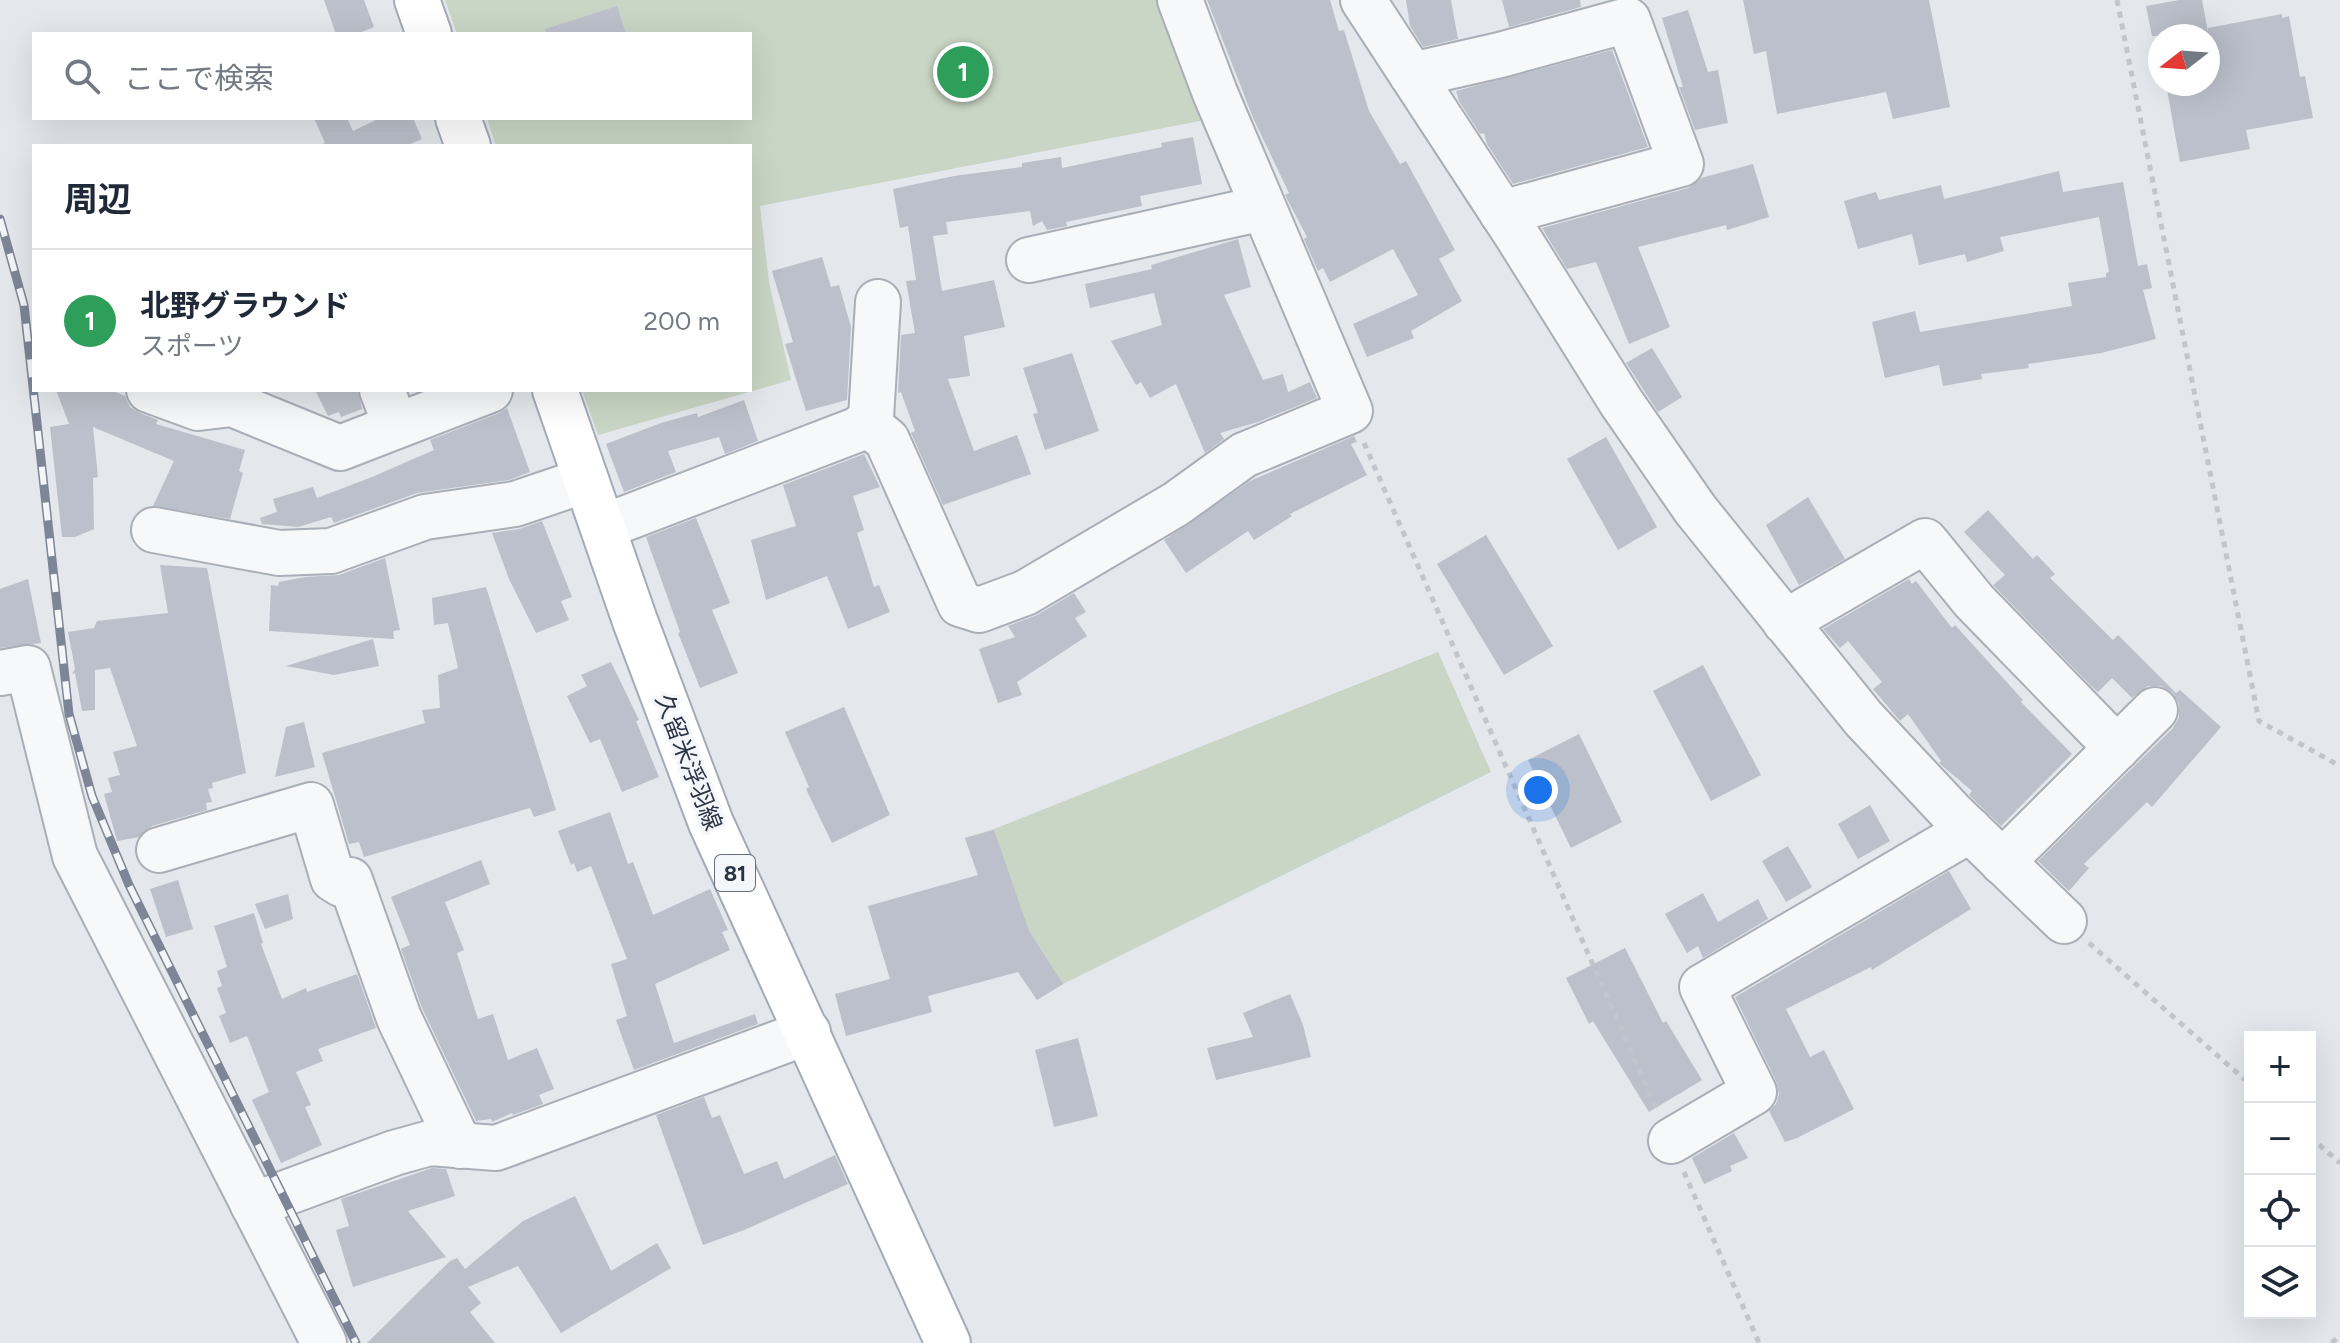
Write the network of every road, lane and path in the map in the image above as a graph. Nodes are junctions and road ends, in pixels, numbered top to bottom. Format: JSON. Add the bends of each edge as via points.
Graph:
{"nodes":[{"id":1,"x":417,"y":0,"type":"edge"},
{"id":2,"x":1180,"y":0,"type":"edge"},
{"id":3,"x":1363,"y":0,"type":"edge"},
{"id":4,"x":2117,"y":0,"type":"edge"},
{"id":5,"x":428,"y":32,"type":"edge"},
{"id":6,"x":1412,"y":75,"type":"junction"},
{"id":7,"x":459,"y":120,"type":"edge"},
{"id":8,"x":467,"y":144,"type":"edge"},
{"id":9,"x":1263,"y":208,"type":"junction"},
{"id":10,"x":1502,"y":213,"type":"junction"},
{"id":11,"x":1029,"y":260,"type":"dead end"},
{"id":12,"x":878,"y":302,"type":"dead end"},
{"id":13,"x":154,"y":392,"type":"edge"},
{"id":14,"x":479,"y":392,"type":"edge"},
{"id":15,"x":556,"y":392,"type":"edge"},
{"id":16,"x":389,"y":408,"type":"edge"},
{"id":17,"x":1350,"y":411,"type":"junction"},
{"id":18,"x":866,"y":423,"type":"junction"},
{"id":19,"x":586,"y":480,"type":"junction"},
{"id":20,"x":603,"y":527,"type":"junction"},
{"id":21,"x":154,"y":530,"type":"dead end"},
{"id":22,"x":1785,"y":622,"type":"junction"},
{"id":23,"x":0,"y":673,"type":"edge"},
{"id":24,"x":2155,"y":710,"type":"dead end"},
{"id":25,"x":2117,"y":748,"type":"junction"},
{"id":26,"x":2340,"y":766,"type":"edge"},
{"id":27,"x":1970,"y":830,"type":"junction"},
{"id":28,"x":159,"y":850,"type":"dead end"},
{"id":29,"x":2002,"y":862,"type":"junction"},
{"id":30,"x":2064,"y":921,"type":"joint"},
{"id":31,"x":808,"y":1032,"type":"junction"},
{"id":32,"x":2244,"y":1079,"type":"edge"},
{"id":33,"x":1671,"y":1141,"type":"junction"},
{"id":34,"x":2316,"y":1142,"type":"edge"},
{"id":35,"x":460,"y":1146,"type":"junction"},
{"id":36,"x":2340,"y":1163,"type":"edge"},
{"id":37,"x":253,"y":1205,"type":"junction"},
{"id":38,"x":2340,"y":1334,"type":"edge"},
{"id":39,"x":324,"y":1343,"type":"edge"},
{"id":40,"x":948,"y":1343,"type":"edge"},
{"id":41,"x":1759,"y":1343,"type":"edge"},
{"id":42,"x":2332,"y":1343,"type":"edge"}],
"edges":[{"from":1,"to":5,"type":"main road"},
{"from":2,"to":9,"type":"street"},
{"from":3,"to":6,"type":"street"},
{"from":4,"to":26,"type":"path","via":[[2259,721]]},
{"from":6,"to":10,"type":"street"},
{"from":6,"to":10,"type":"street","via":[[1628,20],[1681,164]]},
{"from":7,"to":8,"type":"main road"},
{"from":9,"to":11,"type":"street"},
{"from":9,"to":17,"type":"street"},
{"from":10,"to":22,"type":"street","via":[[1695,509]]},
{"from":12,"to":18,"type":"street","via":[[871,418]]},
{"from":13,"to":16,"type":"street","via":[[198,408],[232,404],[340,448]]},
{"from":14,"to":16,"type":"street"},
{"from":15,"to":19,"type":"main road","name":"久留米浮羽線","number":"81"},
{"from":17,"to":18,"type":"street","via":[[1244,455],[1176,504],[1025,593],[979,610],[960,604],[887,440]]},
{"from":17,"to":33,"type":"path"},
{"from":18,"to":20,"type":"street"},
{"from":19,"to":20,"type":"main road","name":"久留米浮羽線","number":"81"},
{"from":19,"to":21,"type":"street","via":[[515,504],[425,517],[331,551],[279,553]]},
{"from":20,"to":31,"type":"main road","name":"久留米浮羽線","number":"81","via":[[711,823]]},
{"from":22,"to":25,"type":"street","via":[[1925,541],[1974,601]]},
{"from":22,"to":27,"type":"street","via":[[1863,718]]},
{"from":23,"to":37,"type":"street","via":[[28,668],[75,856]]},
{"from":24,"to":25,"type":"street"},
{"from":25,"to":29,"type":"street"},
{"from":27,"to":29,"type":"street"},
{"from":27,"to":33,"type":"street","via":[[1702,987],[1754,1092]]},
{"from":28,"to":35,"type":"street","via":[[311,805],[333,879],[341,884],[350,880],[399,1018]]},
{"from":29,"to":30,"type":"street"},
{"from":30,"to":32,"type":"path"},
{"from":31,"to":35,"type":"street","via":[[496,1148]]},
{"from":31,"to":40,"type":"main road","name":"久留米浮羽線","number":"81"},
{"from":33,"to":41,"type":"path"},
{"from":34,"to":36,"type":"path"},
{"from":35,"to":37,"type":"street","via":[[430,1143],[394,1153]]},
{"from":37,"to":39,"type":"street"},
{"from":38,"to":42,"type":"path"}]}
